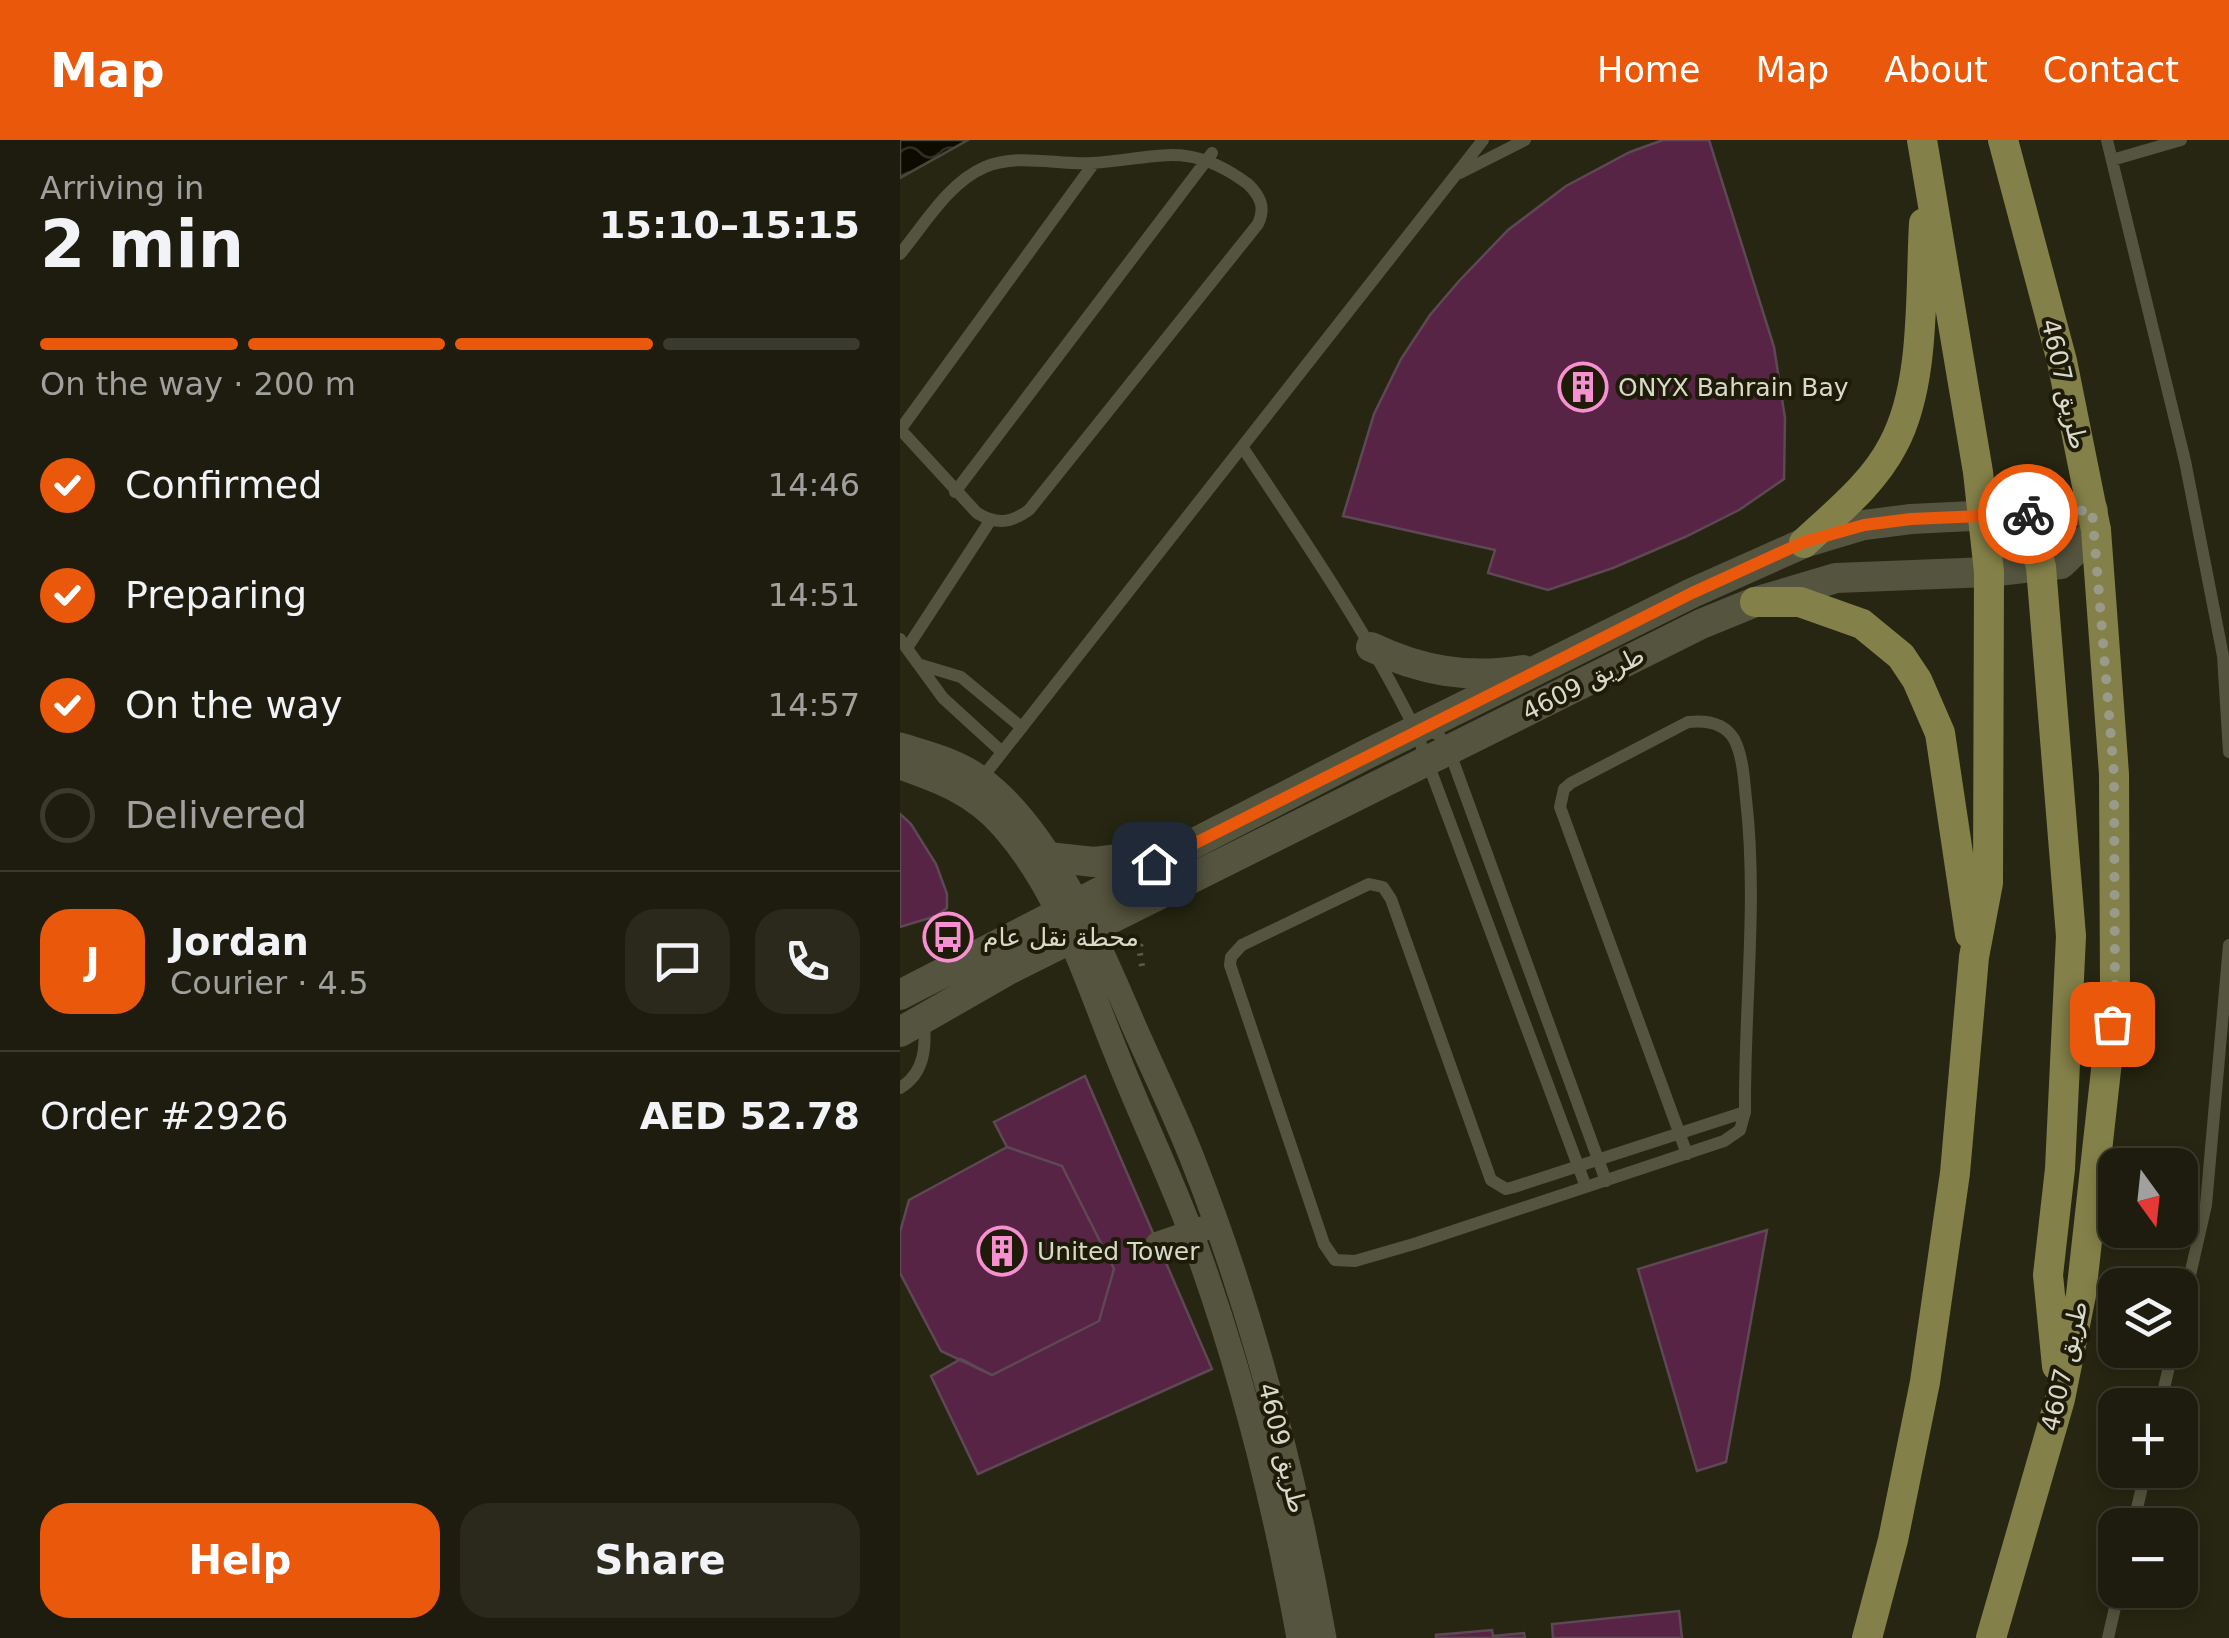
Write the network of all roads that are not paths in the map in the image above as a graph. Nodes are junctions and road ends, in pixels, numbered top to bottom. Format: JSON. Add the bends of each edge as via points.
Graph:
{"nodes":[{"id":1,"x":1483,"y":140,"type":"edge"},
{"id":2,"x":1525,"y":140,"type":"edge"},
{"id":3,"x":2003,"y":140,"type":"edge"},
{"id":4,"x":2107,"y":140,"type":"edge"},
{"id":5,"x":2181,"y":140,"type":"edge"},
{"id":6,"x":1925,"y":152,"type":"edge"},
{"id":7,"x":1212,"y":153,"type":"junction"},
{"id":8,"x":2112,"y":160,"type":"junction"},
{"id":9,"x":1094,"y":162,"type":"junction"},
{"id":10,"x":1458,"y":174,"type":"junction"},
{"id":11,"x":925,"y":224,"type":"junction"},
{"id":12,"x":900,"y":233,"type":"edge"},
{"id":13,"x":900,"y":254,"type":"edge"},
{"id":14,"x":900,"y":429,"type":"edge"},
{"id":15,"x":1243,"y":448,"type":"junction"},
{"id":16,"x":955,"y":492,"type":"junction"},
{"id":17,"x":1983,"y":517,"type":"junction"},
{"id":18,"x":2094,"y":520,"type":"junction"},
{"id":19,"x":990,"y":521,"type":"junction"},
{"id":20,"x":1804,"y":542,"type":"junction"},
{"id":21,"x":2041,"y":566,"type":"junction"},
{"id":22,"x":1989,"y":572,"type":"junction"},
{"id":23,"x":1755,"y":602,"type":"junction"},
{"id":24,"x":904,"y":643,"type":"edge"},
{"id":25,"x":1370,"y":647,"type":"junction"},
{"id":26,"x":921,"y":665,"type":"junction"},
{"id":27,"x":1546,"y":666,"type":"junction"},
{"id":28,"x":1022,"y":728,"type":"junction"},
{"id":29,"x":900,"y":745,"type":"edge"},
{"id":30,"x":1430,"y":747,"type":"junction"},
{"id":31,"x":1002,"y":752,"type":"junction"},
{"id":32,"x":2229,"y":752,"type":"edge"},
{"id":33,"x":900,"y":767,"type":"edge"},
{"id":34,"x":982,"y":778,"type":"junction"},
{"id":35,"x":1176,"y":852,"type":"junction"},
{"id":36,"x":1048,"y":857,"type":"junction"},
{"id":37,"x":1074,"y":921,"type":"junction"},
{"id":38,"x":2229,"y":946,"type":"edge"},
{"id":39,"x":1974,"y":957,"type":"junction"},
{"id":40,"x":900,"y":994,"type":"edge"},
{"id":41,"x":912,"y":1026,"type":"edge"},
{"id":42,"x":900,"y":1088,"type":"edge"},
{"id":43,"x":1745,"y":1112,"type":"junction"},
{"id":44,"x":1679,"y":1134,"type":"junction"},
{"id":45,"x":1686,"y":1154,"type":"junction"},
{"id":46,"x":1599,"y":1160,"type":"junction"},
{"id":47,"x":1578,"y":1167,"type":"junction"},
{"id":48,"x":1606,"y":1181,"type":"junction"},
{"id":49,"x":1586,"y":1186,"type":"junction"},
{"id":50,"x":1218,"y":1225,"type":"junction"},
{"id":51,"x":1191,"y":1232,"type":"junction"},
{"id":52,"x":1158,"y":1244,"type":"dead end"},
{"id":53,"x":2192,"y":1268,"type":"edge"},
{"id":54,"x":2060,"y":1399,"type":"junction"},
{"id":55,"x":1894,"y":1540,"type":"junction"},
{"id":56,"x":2115,"y":1608,"type":"edge"},
{"id":57,"x":1299,"y":1638,"type":"edge"},
{"id":58,"x":1324,"y":1638,"type":"edge"},
{"id":59,"x":1844,"y":1638,"type":"edge"},
{"id":60,"x":1867,"y":1638,"type":"edge"},
{"id":61,"x":1991,"y":1638,"type":"edge"},
{"id":62,"x":2108,"y":1638,"type":"edge"}],
"edges":[{"from":1,"to":10,"type":"lane"},
{"from":2,"to":10,"type":"lane"},
{"from":3,"to":18,"type":"main road","name":"طريق 4607","via":[[2062,361]]},
{"from":4,"to":8,"type":"lane"},
{"from":5,"to":8,"type":"lane"},
{"from":6,"to":17,"type":"main road"},
{"from":6,"to":20,"type":"main road","via":[[1911,400],[1893,446],[1855,496]]},
{"from":7,"to":9,"type":"lane","via":[[1167,149]]},
{"from":7,"to":16,"type":"lane"},
{"from":7,"to":19,"type":"lane","via":[[1260,198],[1258,224],[1029,510]]},
{"from":8,"to":32,"type":"lane","via":[[2184,461],[2222,656]]},
{"from":9,"to":11,"type":"lane","via":[[990,164],[961,182]]},
{"from":9,"to":14,"type":"lane"},
{"from":10,"to":15,"type":"lane"},
{"from":11,"to":12,"type":"lane"},
{"from":11,"to":13,"type":"lane"},
{"from":14,"to":16,"type":"lane"},
{"from":15,"to":25,"type":"lane"},
{"from":15,"to":28,"type":"lane"},
{"from":16,"to":19,"type":"lane"},
{"from":17,"to":18,"type":"street","name":"طريق 4609"},
{"from":17,"to":20,"type":"street","name":"طريق 4609","via":[[1864,525]]},
{"from":17,"to":21,"type":"main road","via":[[2024,535]]},
{"from":17,"to":22,"type":"main road"},
{"from":18,"to":21,"type":"street","name":"طريق 4609","via":[[2061,564]]},
{"from":18,"to":54,"type":"main road","name":"طريق 4607","via":[[2114,774],[2115,989],[2081,1294]]},
{"from":19,"to":24,"type":"lane"},
{"from":20,"to":27,"type":"street","name":"طريق 4609"},
{"from":21,"to":22,"type":"street","name":"طريق 4609"},
{"from":21,"to":54,"type":"main road","via":[[2071,936],[2048,1275]]},
{"from":22,"to":23,"type":"street","name":"طريق 4609","via":[[1836,578]]},
{"from":22,"to":39,"type":"main road","via":[[1988,883]]},
{"from":23,"to":30,"type":"street","name":"طريق 4609"},
{"from":23,"to":39,"type":"main road","via":[[1800,602],[1862,624],[1901,656],[1917,680],[1940,733]]},
{"from":24,"to":26,"type":"lane"},
{"from":25,"to":27,"type":"street","via":[[1459,674]]},
{"from":25,"to":30,"type":"lane"},
{"from":26,"to":28,"type":"lane","via":[[961,677]]},
{"from":26,"to":31,"type":"lane","via":[[943,698]]},
{"from":27,"to":30,"type":"street","name":"طريق 4609"},
{"from":28,"to":31,"type":"lane"},
{"from":29,"to":34,"type":"street","name":"طريق 4609"},
{"from":30,"to":35,"type":"street","name":"طريق 4609"},
{"from":30,"to":37,"type":"street","name":"طريق 4609","via":[[1145,902]]},
{"from":30,"to":46,"type":"lane"},
{"from":30,"to":47,"type":"lane"},
{"from":31,"to":34,"type":"lane"},
{"from":33,"to":37,"type":"street","name":"طريق 4609","via":[[958,790],[991,814]]},
{"from":34,"to":36,"type":"street","name":"طريق 4609"},
{"from":35,"to":36,"type":"street","via":[[1094,862]]},
{"from":35,"to":37,"type":"street","name":"طريق 4609"},
{"from":36,"to":37,"type":"street","name":"طريق 4609"},
{"from":37,"to":40,"type":"street","name":"طريق 4609"},
{"from":37,"to":41,"type":"street","name":"طريق 4609","via":[[1010,969]]},
{"from":37,"to":50,"type":"street","name":"طريق 4609","via":[[1115,980]]},
{"from":37,"to":51,"type":"street","name":"طريق 4609"},
{"from":38,"to":53,"type":"lane","via":[[2206,1205]]},
{"from":39,"to":55,"type":"main road","via":[[1955,1173]]},
{"from":41,"to":42,"type":"lane","via":[[926,1051],[912,1081]]},
{"from":43,"to":44,"type":"lane"},
{"from":43,"to":44,"type":"lane","via":[[1748,820],[1739,751],[1720,725],[1688,722],[1572,782],[1560,807]]},
{"from":43,"to":45,"type":"lane","via":[[1733,1137]]},
{"from":44,"to":45,"type":"lane"},
{"from":44,"to":46,"type":"lane"},
{"from":45,"to":48,"type":"lane"},
{"from":46,"to":47,"type":"lane"},
{"from":46,"to":48,"type":"lane"},
{"from":47,"to":49,"type":"lane"},
{"from":47,"to":49,"type":"lane","via":[[1506,1189],[1492,1180],[1392,899],[1382,888],[1362,886],[1242,945],[1231,957],[1305,1190],[1336,1260],[1355,1261]]},
{"from":48,"to":49,"type":"lane"},
{"from":50,"to":51,"type":"street"},
{"from":50,"to":58,"type":"street","name":"طريق 4609","via":[[1275,1412]]},
{"from":51,"to":52,"type":"street"},
{"from":51,"to":57,"type":"street","name":"طريق 4609","via":[[1248,1414]]},
{"from":54,"to":61,"type":"main road","name":"طريق 4607"},
{"from":55,"to":59,"type":"main road"},
{"from":55,"to":60,"type":"main road"},
{"from":56,"to":62,"type":"lane"}]}
